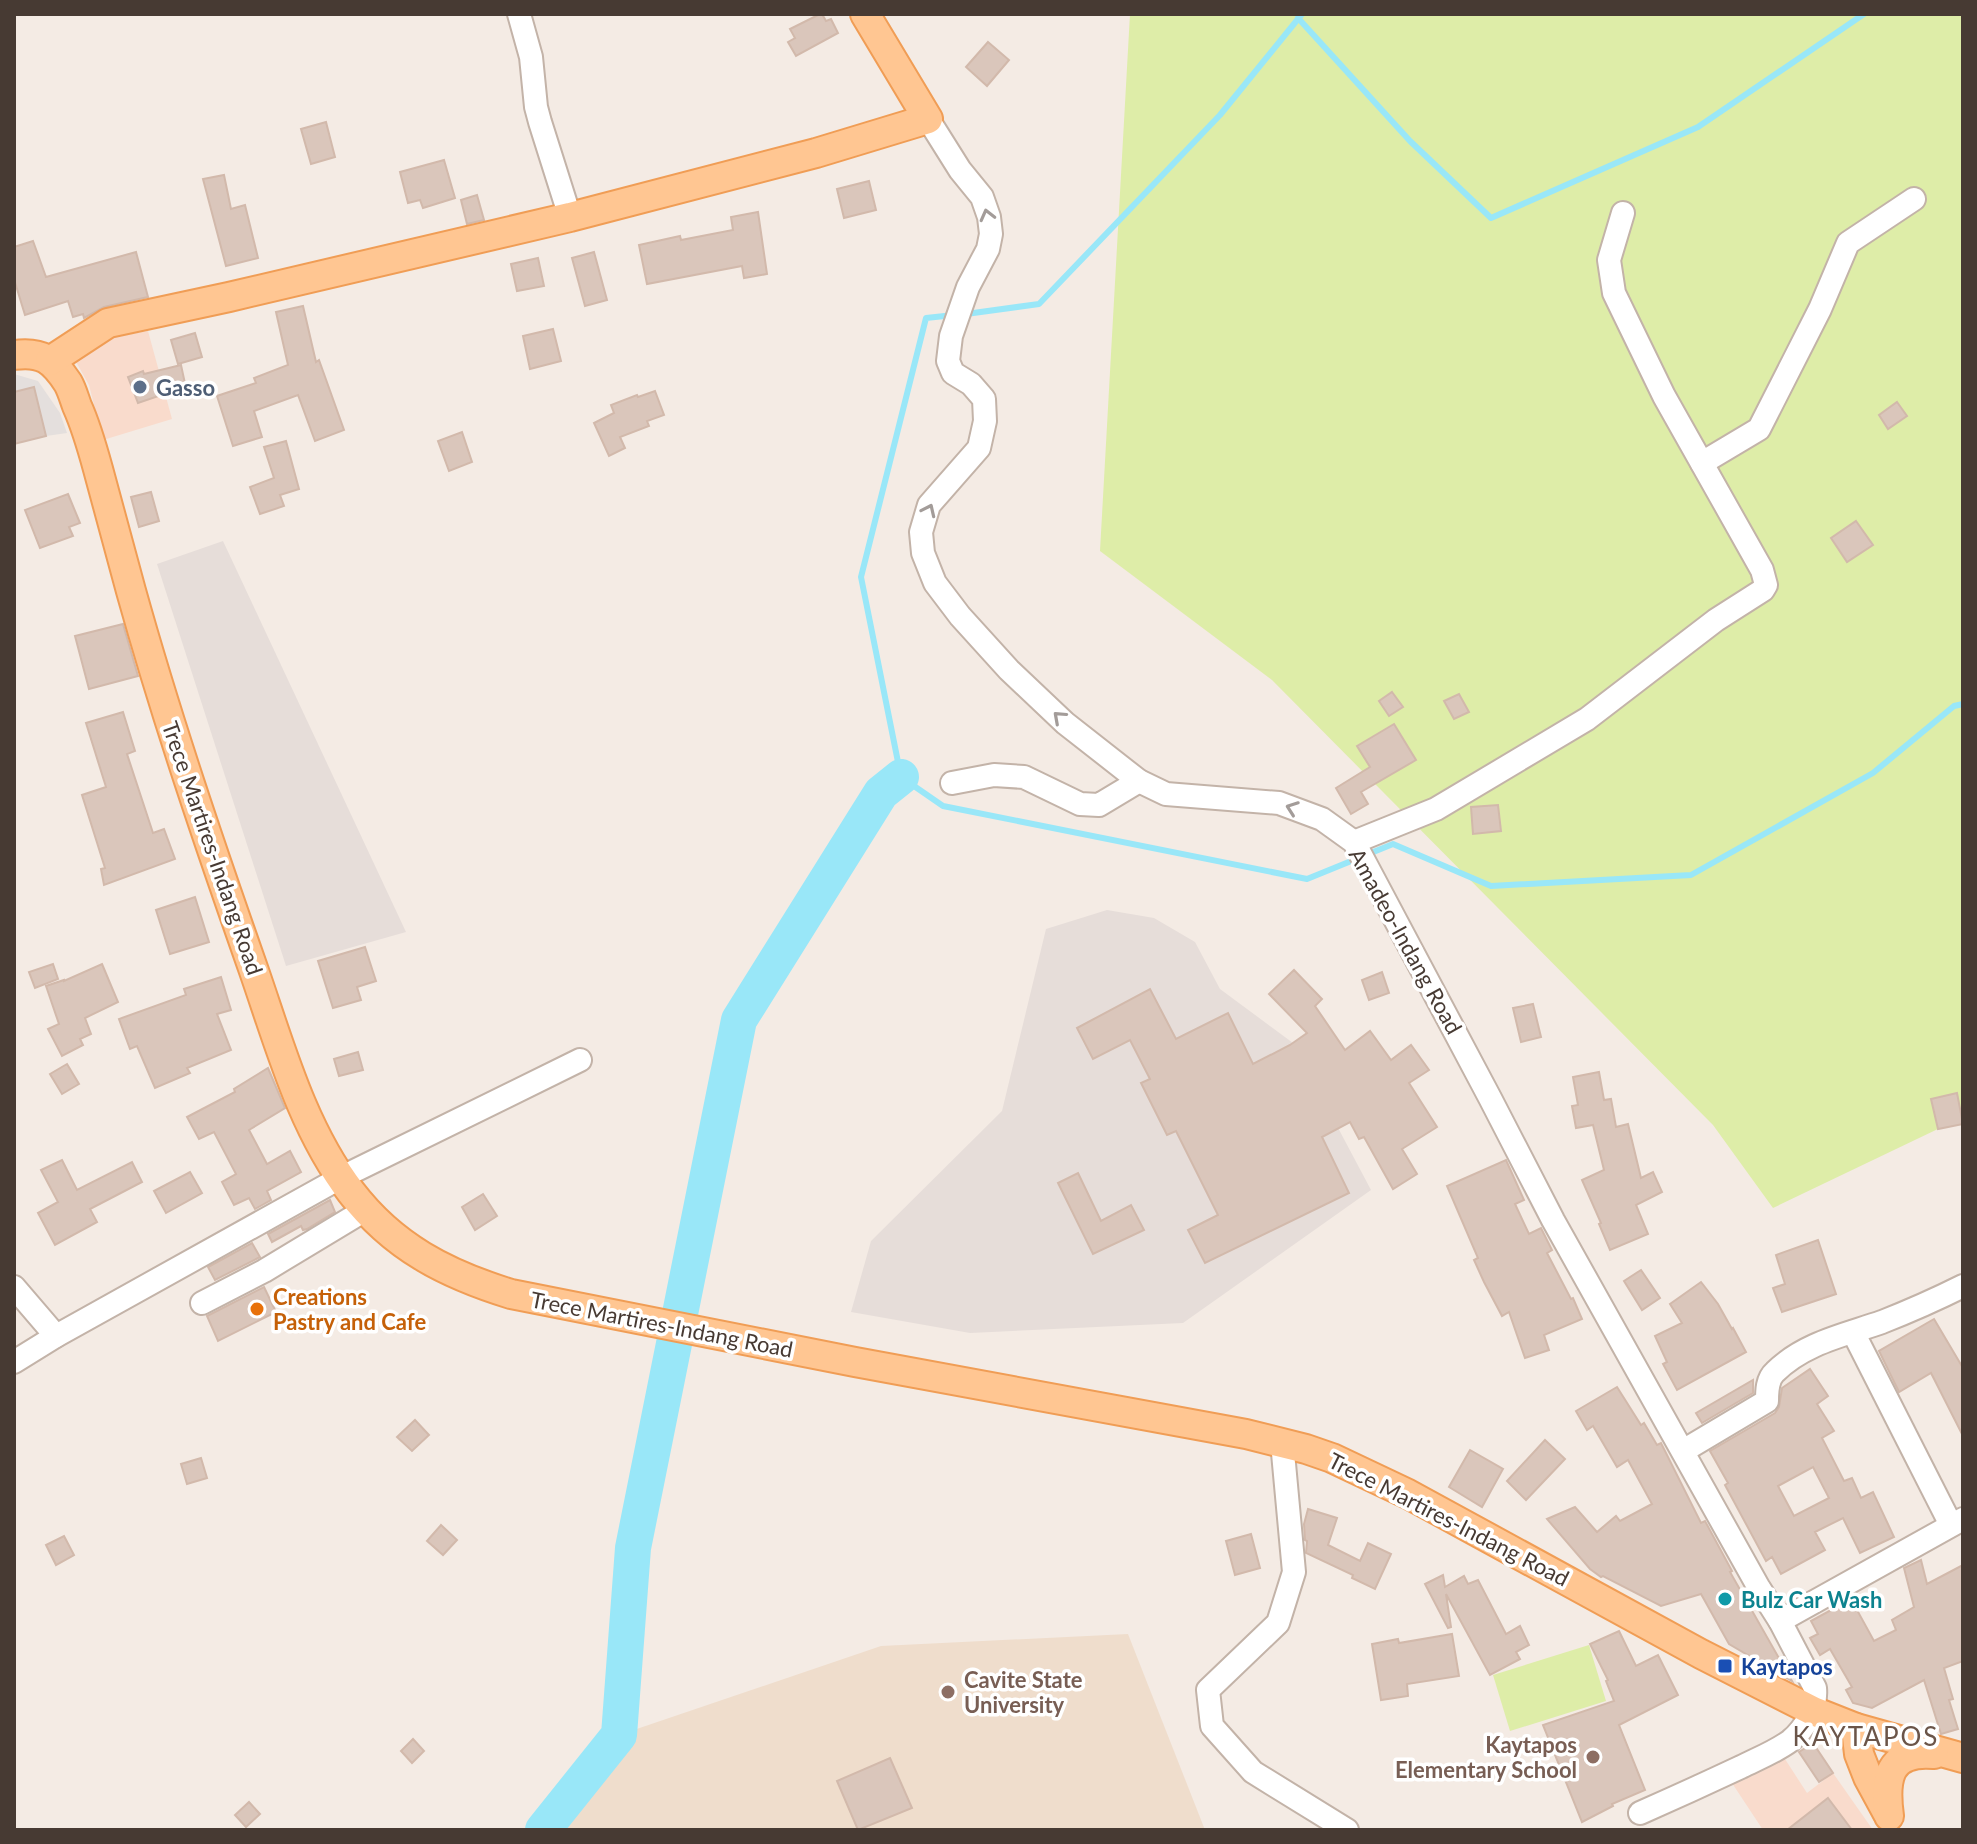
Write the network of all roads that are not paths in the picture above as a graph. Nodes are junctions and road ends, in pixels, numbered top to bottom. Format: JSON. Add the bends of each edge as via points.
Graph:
{"nodes":[{"id":1,"x":519,"y":14,"type":"edge"},
{"id":2,"x":865,"y":14,"type":"edge"},
{"id":3,"x":928,"y":119,"type":"junction"},
{"id":4,"x":1914,"y":199,"type":"dead end"},
{"id":5,"x":1623,"y":213,"type":"dead end"},
{"id":6,"x":570,"y":217,"type":"junction"},
{"id":7,"x":14,"y":355,"type":"edge"},
{"id":8,"x":50,"y":361,"type":"junction"},
{"id":9,"x":1702,"y":463,"type":"junction"},
{"id":10,"x":1139,"y":781,"type":"junction"},
{"id":11,"x":952,"y":783,"type":"dead end"},
{"id":12,"x":1356,"y":845,"type":"junction"},
{"id":13,"x":580,"y":1060,"type":"dead end"},
{"id":14,"x":340,"y":1178,"type":"junction"},
{"id":15,"x":365,"y":1210,"type":"junction"},
{"id":16,"x":1963,"y":1286,"type":"edge"},
{"id":17,"x":14,"y":1287,"type":"edge"},
{"id":18,"x":202,"y":1303,"type":"dead end"},
{"id":19,"x":1853,"y":1332,"type":"junction"},
{"id":20,"x":56,"y":1336,"type":"junction"},
{"id":21,"x":14,"y":1362,"type":"edge"},
{"id":22,"x":1282,"y":1442,"type":"junction"},
{"id":23,"x":1683,"y":1451,"type":"junction"},
{"id":24,"x":1957,"y":1522,"type":"edge"},
{"id":25,"x":1780,"y":1621,"type":"junction"},
{"id":26,"x":1813,"y":1711,"type":"junction"},
{"id":27,"x":1856,"y":1728,"type":"junction"},
{"id":28,"x":1959,"y":1757,"type":"edge"},
{"id":29,"x":1640,"y":1813,"type":"dead end"},
{"id":30,"x":1894,"y":1823,"type":"edge"},
{"id":31,"x":1347,"y":1830,"type":"edge"}],
"edges":[{"from":1,"to":6,"type":"street","via":[[531,57],[536,107]]},
{"from":2,"to":3,"type":"main road","name":"Amadeo-Indang Road"},
{"from":3,"to":6,"type":"main road"},
{"from":10,"to":3,"type":"street","name":"Amadeo-Indang Road","one_way":true,"via":[[1009,670],[935,583],[923,553],[921,532],[929,505],[979,448],[985,421],[984,399],[953,373],[948,361],[951,336],[991,234],[982,197]]},
{"from":4,"to":9,"type":"street","via":[[1848,243],[1759,429]]},
{"from":5,"to":9,"type":"street","via":[[1609,260],[1614,293]]},
{"from":6,"to":8,"type":"main road","via":[[108,323]]},
{"from":7,"to":8,"type":"main road","via":[[28,353]]},
{"from":8,"to":14,"type":"main road","name":"Trece Martires-Indang Road","via":[[70,386],[86,426],[151,659],[215,859],[299,1096]]},
{"from":9,"to":12,"type":"street","via":[[1762,570],[1763,590],[1587,719],[1436,809]]},
{"from":10,"to":11,"type":"street","via":[[1099,805],[1080,804],[1024,777],[994,775]]},
{"from":12,"to":10,"type":"street","name":"Amadeo-Indang Road","one_way":true,"via":[[1322,819],[1279,803],[1166,794]]},
{"from":12,"to":23,"type":"street","name":"Amadeo-Indang Road","via":[[1553,1220]]},
{"from":13,"to":14,"type":"street"},
{"from":14,"to":15,"type":"main road","name":"Trece Martires-Indang Road"},
{"from":14,"to":20,"type":"street"},
{"from":15,"to":18,"type":"street"},
{"from":15,"to":22,"type":"main road","name":"Trece Martires-Indang Road","via":[[424,1259],[511,1294]]},
{"from":16,"to":19,"type":"street"},
{"from":17,"to":20,"type":"street"},
{"from":19,"to":23,"type":"street","via":[[1790,1360],[1772,1374],[1767,1401]]},
{"from":19,"to":24,"type":"street"},
{"from":20,"to":21,"type":"street"},
{"from":22,"to":26,"type":"main road","name":"Trece Martires-Indang Road","via":[[1383,1481]]},
{"from":22,"to":31,"type":"street","via":[[1294,1572],[1278,1623],[1208,1690],[1212,1726],[1253,1772]]},
{"from":23,"to":25,"type":"street","name":"Amadeo-Indang Road"},
{"from":24,"to":25,"type":"street"},
{"from":25,"to":26,"type":"street","name":"Amadeo-Indang Road","via":[[1815,1692]]},
{"from":26,"to":27,"type":"main road","name":"Trece Martires-Indang Road"},
{"from":26,"to":29,"type":"street","via":[[1796,1735],[1776,1750]]},
{"from":27,"to":28,"type":"main road","name":"Trece Martires-Indang Road"},
{"from":27,"to":30,"type":"main road","via":[[1868,1777]]},
{"from":28,"to":30,"type":"main road","via":[[1923,1753],[1901,1760],[1887,1783]]}]}
